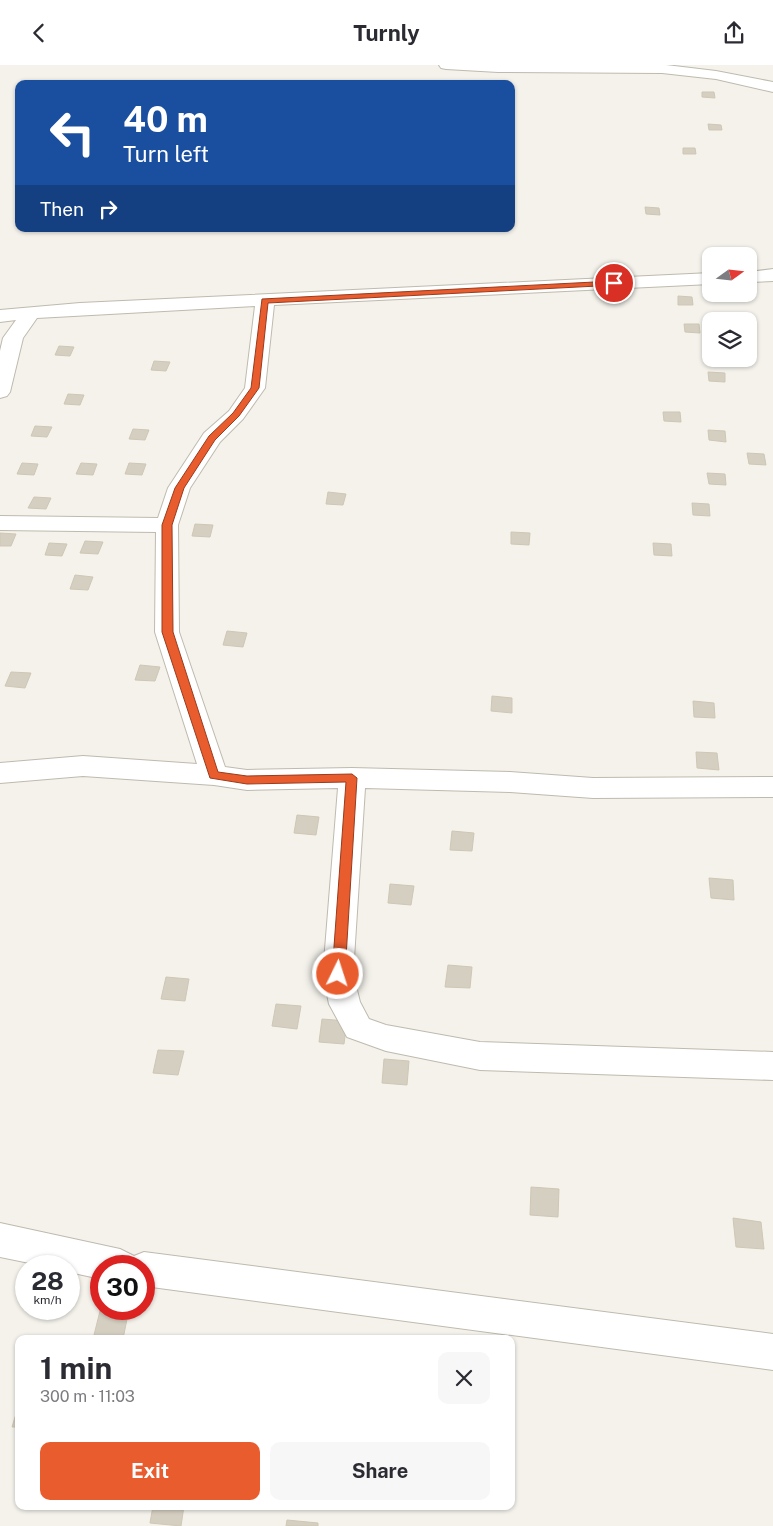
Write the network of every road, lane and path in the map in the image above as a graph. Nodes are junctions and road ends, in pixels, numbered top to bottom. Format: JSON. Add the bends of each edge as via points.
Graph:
{"nodes":[{"id":1,"x":446,"y":65,"type":"edge"},
{"id":2,"x":773,"y":87,"type":"edge"},
{"id":3,"x":773,"y":275,"type":"edge"},
{"id":4,"x":758,"y":276,"type":"edge"},
{"id":5,"x":702,"y":279,"type":"edge"},
{"id":6,"x":264,"y":301,"type":"junction"},
{"id":7,"x":31,"y":313,"type":"junction"},
{"id":8,"x":0,"y":316,"type":"edge"},
{"id":9,"x":0,"y":392,"type":"edge"},
{"id":10,"x":0,"y":523,"type":"edge"},
{"id":11,"x":167,"y":525,"type":"junction"},
{"id":12,"x":0,"y":773,"type":"edge"},
{"id":13,"x":214,"y":775,"type":"junction"},
{"id":14,"x":352,"y":778,"type":"junction"},
{"id":15,"x":773,"y":787,"type":"edge"},
{"id":16,"x":773,"y":1065,"type":"edge"},
{"id":17,"x":0,"y":1240,"type":"edge"},
{"id":18,"x":90,"y":1260,"type":"edge"},
{"id":19,"x":155,"y":1270,"type":"edge"},
{"id":20,"x":773,"y":1352,"type":"edge"}],
"edges":[{"from":1,"to":2,"type":"street","via":[[662,69],[716,75]]},
{"from":3,"to":4,"type":"street"},
{"from":5,"to":6,"type":"street"},
{"from":6,"to":7,"type":"street"},
{"from":6,"to":11,"type":"street","via":[[255,388],[236,415],[212,438],[179,488]]},
{"from":7,"to":8,"type":"street"},
{"from":7,"to":9,"type":"street","via":[[13,338]]},
{"from":10,"to":11,"type":"street"},
{"from":11,"to":13,"type":"street","via":[[168,632]]},
{"from":12,"to":13,"type":"street","via":[[83,766]]},
{"from":13,"to":14,"type":"street","via":[[247,780]]},
{"from":14,"to":15,"type":"street","via":[[593,787]]},
{"from":14,"to":16,"type":"street","via":[[338,974],[345,1004],[358,1028],[386,1038],[480,1056]]},
{"from":17,"to":18,"type":"street"},
{"from":19,"to":20,"type":"street"}]}
